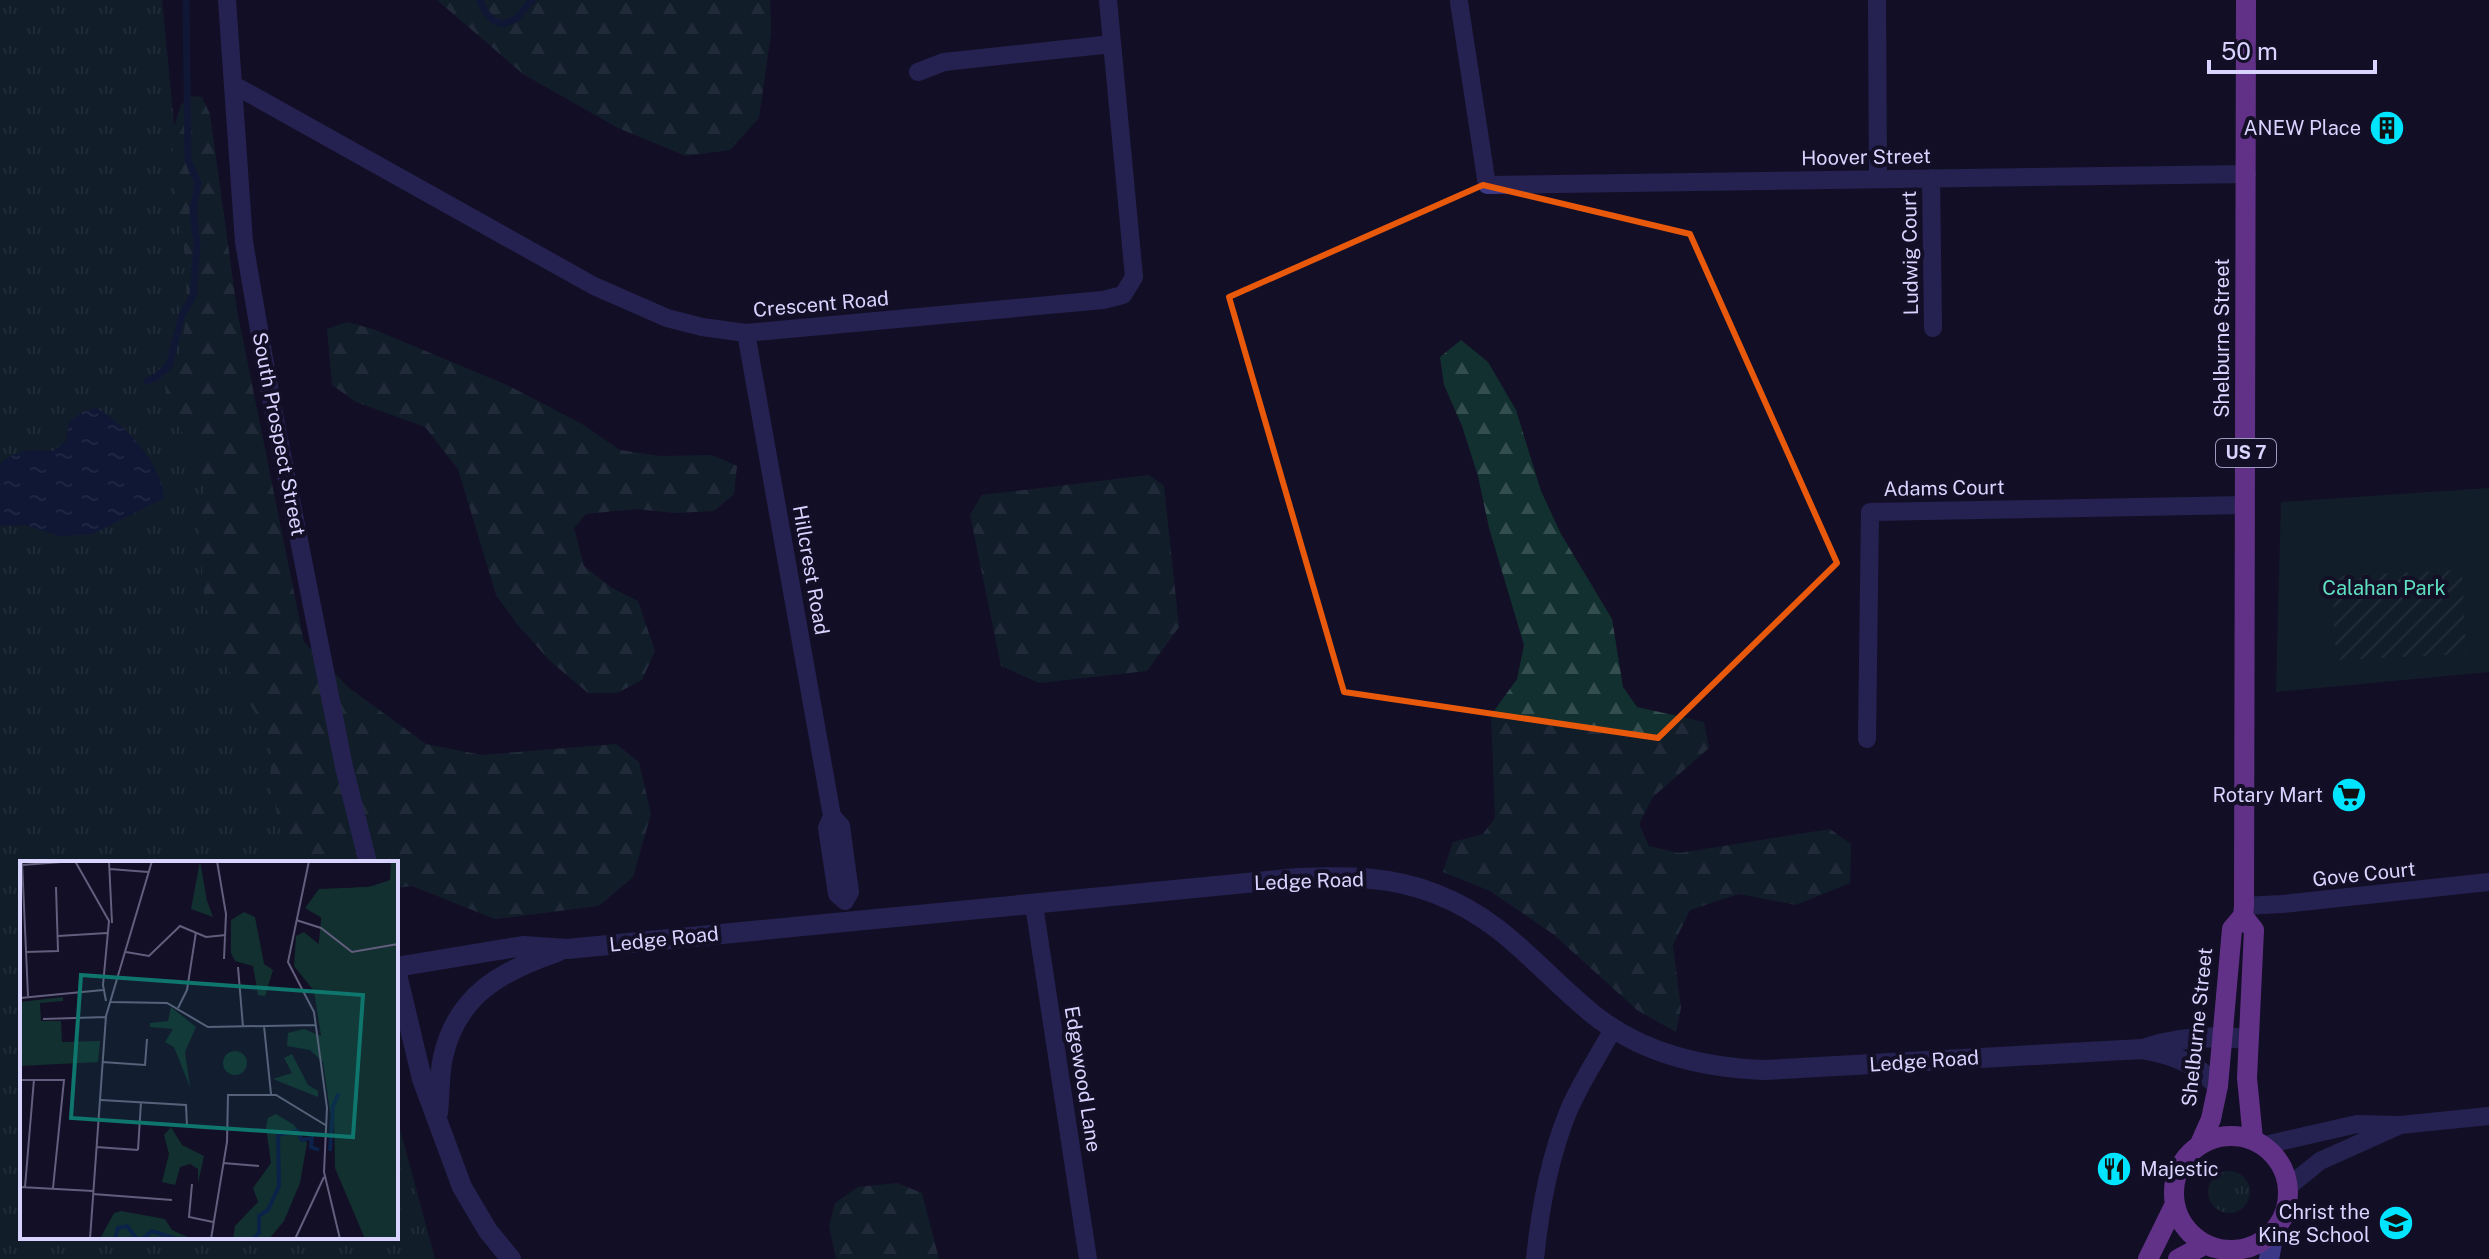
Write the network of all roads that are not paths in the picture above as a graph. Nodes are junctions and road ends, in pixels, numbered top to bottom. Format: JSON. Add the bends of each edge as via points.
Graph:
{"nodes":[{"id":1,"x":227,"y":0,"type":"edge"},
{"id":2,"x":1108,"y":0,"type":"edge"},
{"id":3,"x":1877,"y":0,"type":"edge"},
{"id":4,"x":2246,"y":0,"type":"edge"},
{"id":5,"x":1459,"y":2,"type":"dead end"},
{"id":6,"x":1112,"y":44,"type":"junction"},
{"id":7,"x":918,"y":72,"type":"dead end"},
{"id":8,"x":234,"y":85,"type":"junction"},
{"id":9,"x":2247,"y":174,"type":"junction"},
{"id":10,"x":1878,"y":178,"type":"junction"},
{"id":11,"x":1931,"y":178,"type":"junction"},
{"id":12,"x":1933,"y":328,"type":"dead end"},
{"id":13,"x":746,"y":333,"type":"junction"},
{"id":14,"x":2246,"y":505,"type":"junction"},
{"id":15,"x":1867,"y":739,"type":"dead end"},
{"id":16,"x":368,"y":861,"type":"edge"},
{"id":17,"x":2489,"y":882,"type":"edge"},
{"id":18,"x":1034,"y":905,"type":"junction"},
{"id":19,"x":846,"y":911,"type":"junction"},
{"id":20,"x":2244,"y":911,"type":"junction"},
{"id":21,"x":567,"y":949,"type":"junction"},
{"id":22,"x":398,"y":969,"type":"edge"},
{"id":23,"x":398,"y":977,"type":"edge"},
{"id":24,"x":1613,"y":1029,"type":"junction"},
{"id":25,"x":2221,"y":1036,"type":"junction"},
{"id":26,"x":2247,"y":1039,"type":"junction"},
{"id":27,"x":2142,"y":1049,"type":"junction"},
{"id":28,"x":2218,"y":1086,"type":"junction"},
{"id":29,"x":2489,"y":1116,"type":"edge"},
{"id":30,"x":438,"y":1117,"type":"junction"},
{"id":31,"x":2400,"y":1125,"type":"junction"},
{"id":32,"x":2259,"y":1142,"type":"junction"},
{"id":33,"x":2199,"y":1146,"type":"junction"},
{"id":34,"x":2288,"y":1187,"type":"junction"},
{"id":35,"x":2175,"y":1204,"type":"junction"},
{"id":36,"x":2274,"y":1233,"type":"junction"},
{"id":37,"x":2221,"y":1251,"type":"edge"},
{"id":38,"x":511,"y":1259,"type":"edge"},
{"id":39,"x":1088,"y":1259,"type":"edge"},
{"id":40,"x":1535,"y":1259,"type":"edge"},
{"id":41,"x":2148,"y":1259,"type":"edge"},
{"id":42,"x":2178,"y":1259,"type":"edge"},
{"id":43,"x":2269,"y":1259,"type":"edge"}],
"edges":[{"from":1,"to":8,"type":"street","name":"South Prospect Street"},
{"from":2,"to":6,"type":"street","name":"Crescent Road"},
{"from":3,"to":10,"type":"street"},
{"from":4,"to":9,"type":"main road","name":"Shelburne Street","number":"US 7"},
{"from":5,"to":10,"type":"street","name":"Hoover Street","via":[[1487,185]]},
{"from":6,"to":7,"type":"street","via":[[944,62]]},
{"from":6,"to":13,"type":"street","name":"Crescent Road","via":[[1134,266],[1123,295]]},
{"from":8,"to":13,"type":"street","name":"Crescent Road","via":[[594,286],[667,318]]},
{"from":8,"to":16,"type":"street","name":"South Prospect Street","via":[[244,242],[271,399]]},
{"from":9,"to":11,"type":"street","name":"Hoover Street"},
{"from":9,"to":14,"type":"main road","name":"Shelburne Street","number":"US 7"},
{"from":10,"to":11,"type":"street","name":"Hoover Street"},
{"from":11,"to":12,"type":"street","name":"Ludwig Court"},
{"from":13,"to":19,"type":"street","name":"Hillcrest Road","via":[[832,816],[841,826],[850,892]]},
{"from":14,"to":15,"type":"street","name":"Adams Court","via":[[1870,512]]},
{"from":14,"to":20,"type":"main road","name":"Shelburne Street","number":"US 7"},
{"from":17,"to":20,"type":"street","name":"Gove Court"},
{"from":18,"to":19,"type":"street","name":"Ledge Road"},
{"from":18,"to":24,"type":"street","name":"Ledge Road","via":[[1298,878],[1392,881],[1437,894],[1482,917]]},
{"from":18,"to":39,"type":"street","name":"Edgewood Lane"},
{"from":19,"to":21,"type":"street","name":"Ledge Road"},
{"from":20,"to":25,"type":"main road","name":"Shelburne Street","number":"US 7","via":[[2232,929]]},
{"from":20,"to":26,"type":"main road","name":"Shelburne Street","number":"US 7","via":[[2254,930]]},
{"from":21,"to":22,"type":"street","name":"Ledge Road","via":[[523,946]]},
{"from":21,"to":30,"type":"street","name":"Ledge Road","via":[[490,981],[461,1013],[443,1056]]},
{"from":23,"to":30,"type":"street","via":[[422,1079]]},
{"from":24,"to":27,"type":"street","name":"Ledge Road","via":[[1684,1060],[1741,1069]]},
{"from":24,"to":40,"type":"street","via":[[1577,1093],[1555,1147]]},
{"from":25,"to":26,"type":"street","name":"Ledge Road"},
{"from":25,"to":27,"type":"street","name":"Ledge Road","via":[[2170,1040]]},
{"from":25,"to":28,"type":"main road","name":"Shelburne Street","number":"US 7"},
{"from":26,"to":32,"type":"main road","name":"Shelburne Street","number":"US 7","via":[[2247,1078]]},
{"from":27,"to":28,"type":"street","name":"Ledge Road","via":[[2185,1060]]},
{"from":28,"to":33,"type":"main road","name":"Shelburne Street","number":"US 7"},
{"from":29,"to":31,"type":"street"},
{"from":30,"to":38,"type":"street","via":[[462,1187]]},
{"from":31,"to":32,"type":"street","via":[[2357,1124]]},
{"from":31,"to":34,"type":"street","via":[[2320,1161]]},
{"from":32,"to":33,"type":"main road","via":[[2224,1136]]},
{"from":32,"to":34,"type":"main road","name":"Shelburne Street","via":[[2282,1164]]},
{"from":33,"to":35,"type":"main road","name":"Shelburne Street","via":[[2180,1164]]},
{"from":34,"to":36,"type":"main road","via":[[2287,1206]]},
{"from":35,"to":37,"type":"main road","via":[[2194,1236]]},
{"from":35,"to":41,"type":"main road","name":"Shelburne Street"},
{"from":36,"to":37,"type":"main road","via":[[2251,1247]]},
{"from":36,"to":43,"type":"main road"},
{"from":37,"to":42,"type":"main road"}]}
